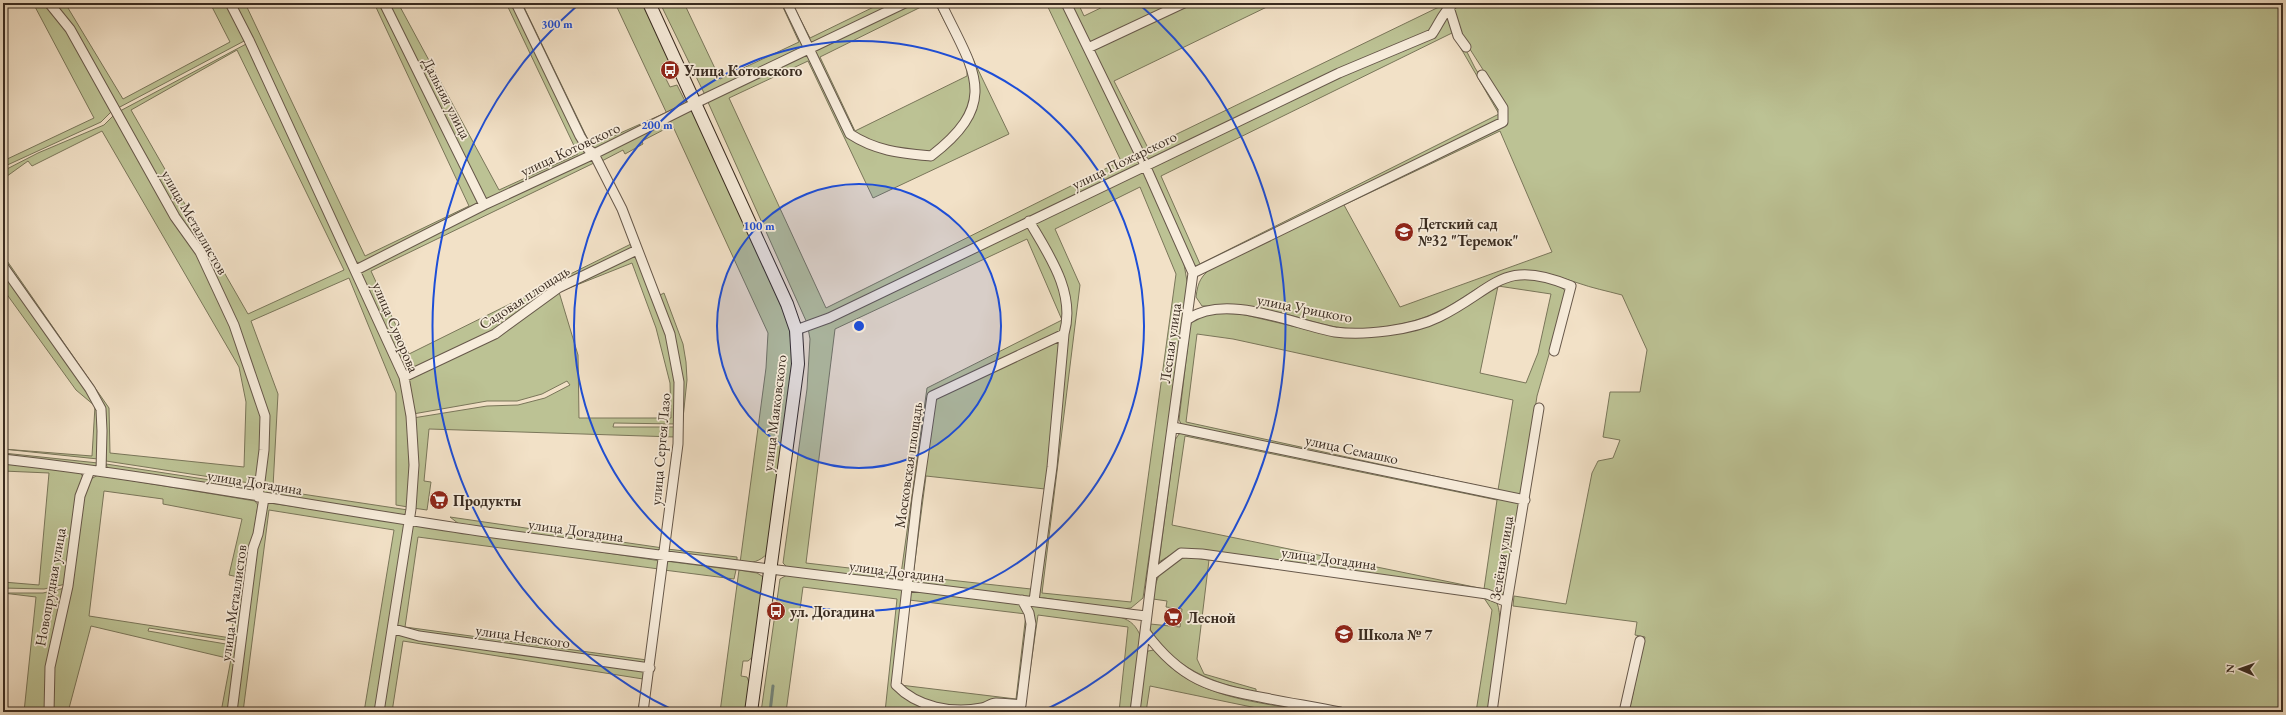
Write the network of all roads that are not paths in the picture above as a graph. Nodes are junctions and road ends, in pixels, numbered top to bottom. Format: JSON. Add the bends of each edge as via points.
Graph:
{"nodes":[{"id":1,"x":49,"y":3,"type":"edge"},
{"id":2,"x":230,"y":3,"type":"edge"},
{"id":3,"x":384,"y":3,"type":"edge"},
{"id":4,"x":516,"y":3,"type":"edge"},
{"id":5,"x":649,"y":3,"type":"edge"},
{"id":6,"x":787,"y":3,"type":"edge"},
{"id":7,"x":905,"y":3,"type":"edge"},
{"id":8,"x":940,"y":3,"type":"edge"},
{"id":9,"x":1066,"y":3,"type":"edge"},
{"id":10,"x":1184,"y":3,"type":"edge"},
{"id":11,"x":1450,"y":4,"type":"edge"},
{"id":12,"x":1466,"y":47,"type":"dead end"},
{"id":13,"x":1088,"y":48,"type":"junction"},
{"id":14,"x":810,"y":49,"type":"junction"},
{"id":15,"x":1482,"y":75,"type":"dead end"},
{"id":16,"x":696,"y":103,"type":"junction"},
{"id":17,"x":594,"y":154,"type":"junction"},
{"id":18,"x":1145,"y":165,"type":"junction"},
{"id":19,"x":484,"y":205,"type":"junction"},
{"id":20,"x":1029,"y":221,"type":"junction"},
{"id":21,"x":637,"y":250,"type":"junction"},
{"id":22,"x":3,"y":266,"type":"edge"},
{"id":23,"x":356,"y":270,"type":"junction"},
{"id":24,"x":1193,"y":273,"type":"junction"},
{"id":25,"x":1191,"y":299,"type":"junction"},
{"id":26,"x":1199,"y":312,"type":"junction"},
{"id":27,"x":1188,"y":319,"type":"junction"},
{"id":28,"x":796,"y":330,"type":"junction"},
{"id":29,"x":1064,"y":334,"type":"junction"},
{"id":30,"x":1554,"y":351,"type":"dead end"},
{"id":31,"x":404,"y":377,"type":"junction"},
{"id":32,"x":1539,"y":408,"type":"dead end"},
{"id":33,"x":1173,"y":426,"type":"junction"},
{"id":34,"x":3,"y":459,"type":"edge"},
{"id":35,"x":90,"y":470,"type":"junction"},
{"id":36,"x":101,"y":471,"type":"junction"},
{"id":37,"x":261,"y":498,"type":"junction"},
{"id":38,"x":1525,"y":500,"type":"junction"},
{"id":39,"x":410,"y":519,"type":"junction"},
{"id":40,"x":664,"y":557,"type":"junction"},
{"id":41,"x":770,"y":570,"type":"junction"},
{"id":42,"x":1152,"y":575,"type":"junction"},
{"id":43,"x":906,"y":587,"type":"junction"},
{"id":44,"x":1022,"y":600,"type":"junction"},
{"id":45,"x":1034,"y":601,"type":"junction"},
{"id":46,"x":1508,"y":602,"type":"junction"},
{"id":47,"x":1146,"y":616,"type":"junction"},
{"id":48,"x":394,"y":629,"type":"junction"},
{"id":49,"x":1146,"y":633,"type":"junction"},
{"id":50,"x":1640,"y":641,"type":"dead end"},
{"id":51,"x":650,"y":668,"type":"junction"},
{"id":52,"x":48,"y":712,"type":"edge"},
{"id":53,"x":232,"y":712,"type":"edge"},
{"id":54,"x":379,"y":712,"type":"edge"},
{"id":55,"x":643,"y":712,"type":"edge"},
{"id":56,"x":751,"y":712,"type":"edge"},
{"id":57,"x":1135,"y":712,"type":"edge"},
{"id":58,"x":1340,"y":712,"type":"edge"},
{"id":59,"x":1492,"y":712,"type":"edge"},
{"id":60,"x":1624,"y":712,"type":"edge"}],
"edges":[{"from":1,"to":37,"type":"street","name":"улица Металлистов","via":[[70,29],[175,216],[200,252],[234,325],[265,416]]},
{"from":2,"to":23,"type":"street","name":"улица Суворова"},
{"from":3,"to":19,"type":"street","name":"Дальняя улица"},
{"from":4,"to":17,"type":"street","name":"улица Сергея Лазо","via":[[580,136]]},
{"from":5,"to":16,"type":"main road","name":"улица Маяковского"},
{"from":6,"to":14,"type":"street"},
{"from":7,"to":14,"type":"street","name":"улица Котовского"},
{"from":8,"to":14,"type":"street","via":[[972,66],[976,90],[968,118],[952,140],[931,156],[897,153],[867,145],[850,134]]},
{"from":9,"to":13,"type":"street","name":"Лесная улица"},
{"from":10,"to":13,"type":"street"},
{"from":11,"to":12,"type":"street","via":[[1458,36]]},
{"from":11,"to":18,"type":"street","name":"улица Пожарского","via":[[1432,34],[1339,73]]},
{"from":13,"to":18,"type":"street","name":"Лесная улица"},
{"from":14,"to":16,"type":"street","name":"улица Котовского"},
{"from":15,"to":24,"type":"street","via":[[1503,108],[1503,122]]},
{"from":16,"to":17,"type":"street","name":"улица Котовского"},
{"from":16,"to":28,"type":"main road","name":"улица Маяковского","via":[[787,304]]},
{"from":17,"to":19,"type":"street","name":"улица Котовского"},
{"from":17,"to":21,"type":"street","name":"улица Сергея Лазо","via":[[622,210]]},
{"from":18,"to":20,"type":"street","name":"улица Пожарского"},
{"from":18,"to":24,"type":"street","name":"Лесная улица"},
{"from":19,"to":23,"type":"street","name":"улица Котовского"},
{"from":20,"to":28,"type":"street","name":"улица Пожарского","via":[[829,318]]},
{"from":20,"to":29,"type":"street","via":[[1053,262],[1068,300],[1068,323]]},
{"from":21,"to":31,"type":"street","name":"Садовая площадь","via":[[558,288],[496,334]]},
{"from":21,"to":40,"type":"street","name":"улица Сергея Лазо","via":[[670,334],[680,382],[678,444]]},
{"from":22,"to":36,"type":"street","via":[[90,389],[101,409]]},
{"from":23,"to":31,"type":"street","name":"улица Суворова"},
{"from":24,"to":25,"type":"street","name":"Лесная улица"},
{"from":25,"to":26,"type":"street"},
{"from":25,"to":27,"type":"street","name":"Лесная улица"},
{"from":26,"to":27,"type":"street"},
{"from":26,"to":30,"type":"street","name":"улица Урицкого","via":[[1241,311],[1282,318],[1336,332],[1385,331],[1411,327],[1437,318],[1493,282],[1506,277],[1519,274],[1542,275],[1571,286]]},
{"from":27,"to":33,"type":"street","name":"Лесная улица"},
{"from":28,"to":41,"type":"main road","name":"улица Маяковского","via":[[798,364]]},
{"from":29,"to":43,"type":"street","name":"Московская площадь","via":[[932,396]]},
{"from":29,"to":45,"type":"street","via":[[1052,466]]},
{"from":31,"to":39,"type":"street","name":"улица Суворова","via":[[411,416],[414,465]]},
{"from":32,"to":38,"type":"street","name":"Зелёная улица"},
{"from":33,"to":38,"type":"street","name":"улица Семашко"},
{"from":33,"to":42,"type":"street","name":"Лесная улица"},
{"from":34,"to":35,"type":"street","name":"улица Догадина"},
{"from":35,"to":36,"type":"street","name":"улица Догадина"},
{"from":35,"to":52,"type":"street","name":"Новопрудная улица","via":[[80,496],[68,586],[50,667]]},
{"from":36,"to":37,"type":"street","name":"улица Догадина"},
{"from":37,"to":39,"type":"street","name":"улица Догадина"},
{"from":37,"to":53,"type":"street","name":"улица Металлистов"},
{"from":38,"to":46,"type":"street","name":"Зелёная улица"},
{"from":39,"to":40,"type":"street","name":"улица Догадина"},
{"from":39,"to":48,"type":"street","name":"улица Суворова"},
{"from":40,"to":41,"type":"street","name":"улица Догадина"},
{"from":40,"to":51,"type":"street","name":"улица Сергея Лазо"},
{"from":41,"to":43,"type":"street","name":"улица Догадина"},
{"from":41,"to":56,"type":"main road","name":"улица Маяковского"},
{"from":42,"to":46,"type":"street","name":"улица Догадина","via":[[1181,553],[1202,554],[1487,594]]},
{"from":42,"to":47,"type":"street","name":"Лесная улица"},
{"from":43,"to":44,"type":"street","name":"улица Догадина"},
{"from":43,"to":44,"type":"street","via":[[896,685],[919,702],[947,709],[981,708],[995,703],[1021,705],[1031,624]]},
{"from":44,"to":45,"type":"street","name":"улица Догадина"},
{"from":45,"to":47,"type":"street","name":"улица Догадина"},
{"from":46,"to":59,"type":"street","name":"Зелёная улица"},
{"from":47,"to":49,"type":"street","name":"Лесная улица"},
{"from":48,"to":51,"type":"street","name":"улица Невского","via":[[419,636]]},
{"from":48,"to":54,"type":"street","name":"улица Суворова"},
{"from":49,"to":57,"type":"street","name":"Лесная улица"},
{"from":49,"to":58,"type":"street","via":[[1175,665],[1210,686]]},
{"from":50,"to":60,"type":"street"},
{"from":51,"to":55,"type":"street","name":"улица Сергея Лазо"}]}
